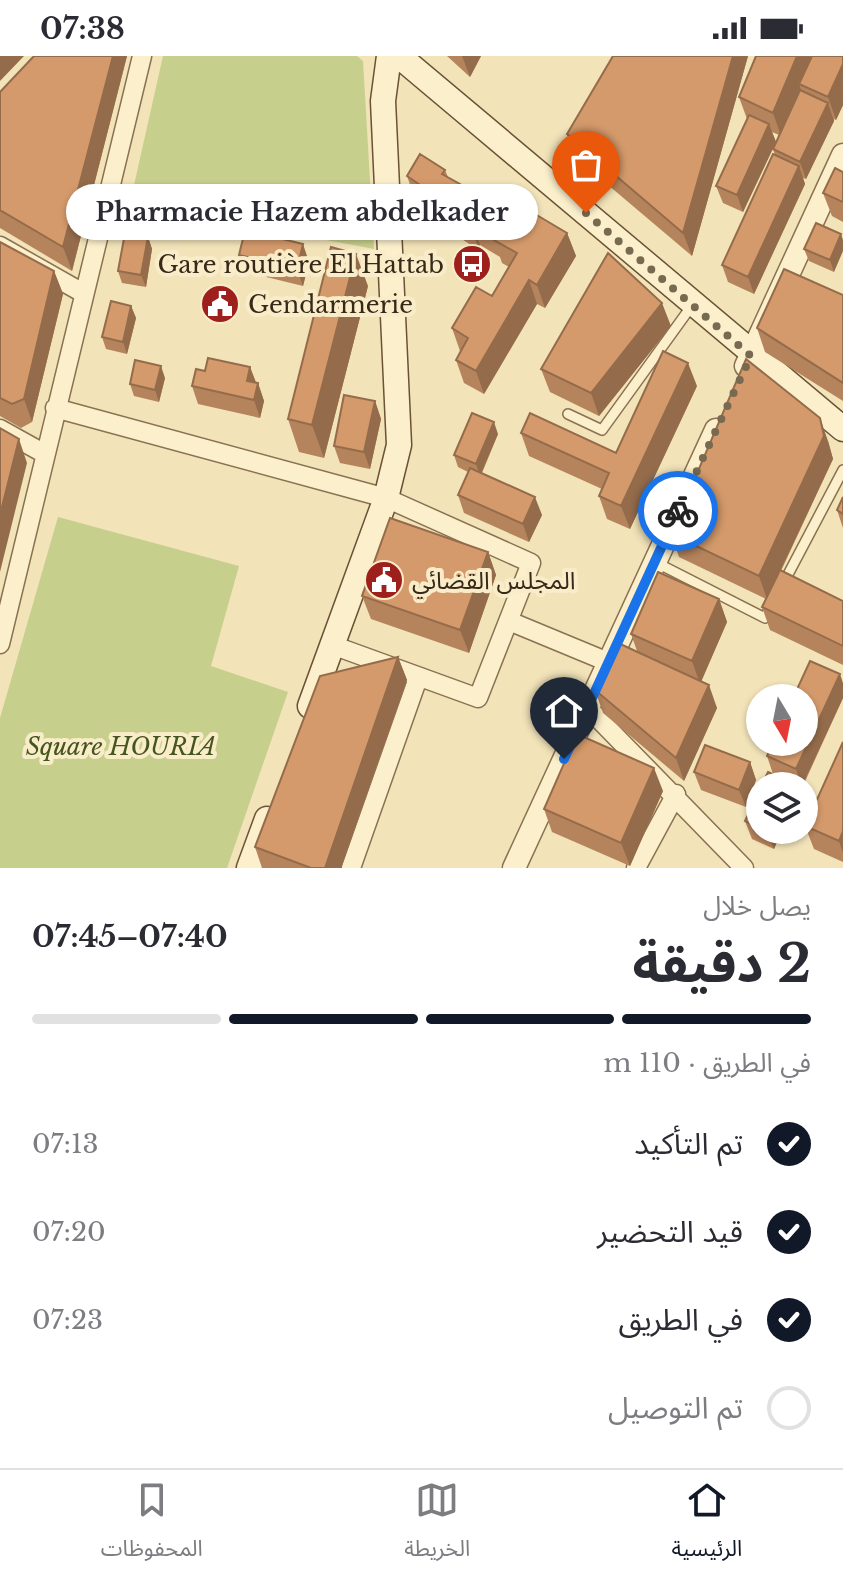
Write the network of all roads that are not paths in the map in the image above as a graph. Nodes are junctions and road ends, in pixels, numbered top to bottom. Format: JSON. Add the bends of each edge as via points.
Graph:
{"nodes":[{"id":1,"x":142,"y":56,"type":"edge"},
{"id":2,"x":389,"y":56,"type":"edge"},
{"id":3,"x":399,"y":56,"type":"edge"},
{"id":4,"x":843,"y":155,"type":"edge"},
{"id":5,"x":838,"y":182,"type":"edge"},
{"id":6,"x":0,"y":246,"type":"edge"},
{"id":7,"x":83,"y":293,"type":"junction"},
{"id":8,"x":694,"y":303,"type":"junction"},
{"id":9,"x":751,"y":356,"type":"junction"},
{"id":10,"x":738,"y":383,"type":"edge"},
{"id":11,"x":55,"y":408,"type":"junction"},
{"id":12,"x":725,"y":410,"type":"edge"},
{"id":13,"x":568,"y":414,"type":"dead end"},
{"id":14,"x":0,"y":429,"type":"edge"},
{"id":15,"x":843,"y":429,"type":"edge"},
{"id":16,"x":45,"y":454,"type":"junction"},
{"id":17,"x":843,"y":470,"type":"edge"},
{"id":18,"x":386,"y":498,"type":"junction"},
{"id":19,"x":654,"y":561,"type":"junction"},
{"id":20,"x":509,"y":621,"type":"junction"},
{"id":21,"x":0,"y":644,"type":"edge"},
{"id":22,"x":332,"y":645,"type":"junction"},
{"id":23,"x":608,"y":662,"type":"junction"},
{"id":24,"x":418,"y":678,"type":"junction"},
{"id":25,"x":588,"y":708,"type":"junction"},
{"id":26,"x":299,"y":734,"type":"edge"},
{"id":27,"x":277,"y":794,"type":"edge"},
{"id":28,"x":676,"y":794,"type":"junction"},
{"id":29,"x":249,"y":868,"type":"edge"},
{"id":30,"x":351,"y":868,"type":"edge"},
{"id":31,"x":514,"y":868,"type":"edge"},
{"id":32,"x":636,"y":868,"type":"edge"},
{"id":33,"x":744,"y":868,"type":"edge"}],
"edges":[{"from":1,"to":7,"type":"street"},
{"from":2,"to":18,"type":"main road","via":[[383,101],[399,445]]},
{"from":3,"to":8,"type":"main road"},
{"from":4,"to":5,"type":"street"},
{"from":5,"to":9,"type":"street","via":[[793,281]]},
{"from":6,"to":7,"type":"street"},
{"from":7,"to":11,"type":"street"},
{"from":8,"to":9,"type":"main road"},
{"from":8,"to":13,"type":"lane","via":[[602,430]]},
{"from":9,"to":10,"type":"street"},
{"from":9,"to":15,"type":"main road"},
{"from":11,"to":16,"type":"street"},
{"from":11,"to":18,"type":"street"},
{"from":12,"to":19,"type":"street"},
{"from":14,"to":16,"type":"street"},
{"from":16,"to":21,"type":"street"},
{"from":17,"to":19,"type":"lane","via":[[765,618]]},
{"from":18,"to":20,"type":"street","via":[[531,563]]},
{"from":18,"to":22,"type":"main road"},
{"from":19,"to":23,"type":"street"},
{"from":20,"to":23,"type":"street"},
{"from":20,"to":24,"type":"street","via":[[478,698]]},
{"from":22,"to":24,"type":"street"},
{"from":22,"to":26,"type":"main road"},
{"from":23,"to":25,"type":"street"},
{"from":24,"to":30,"type":"street"},
{"from":25,"to":28,"type":"street"},
{"from":25,"to":31,"type":"street"},
{"from":27,"to":29,"type":"main road"},
{"from":28,"to":32,"type":"street"},
{"from":28,"to":33,"type":"street"}]}
